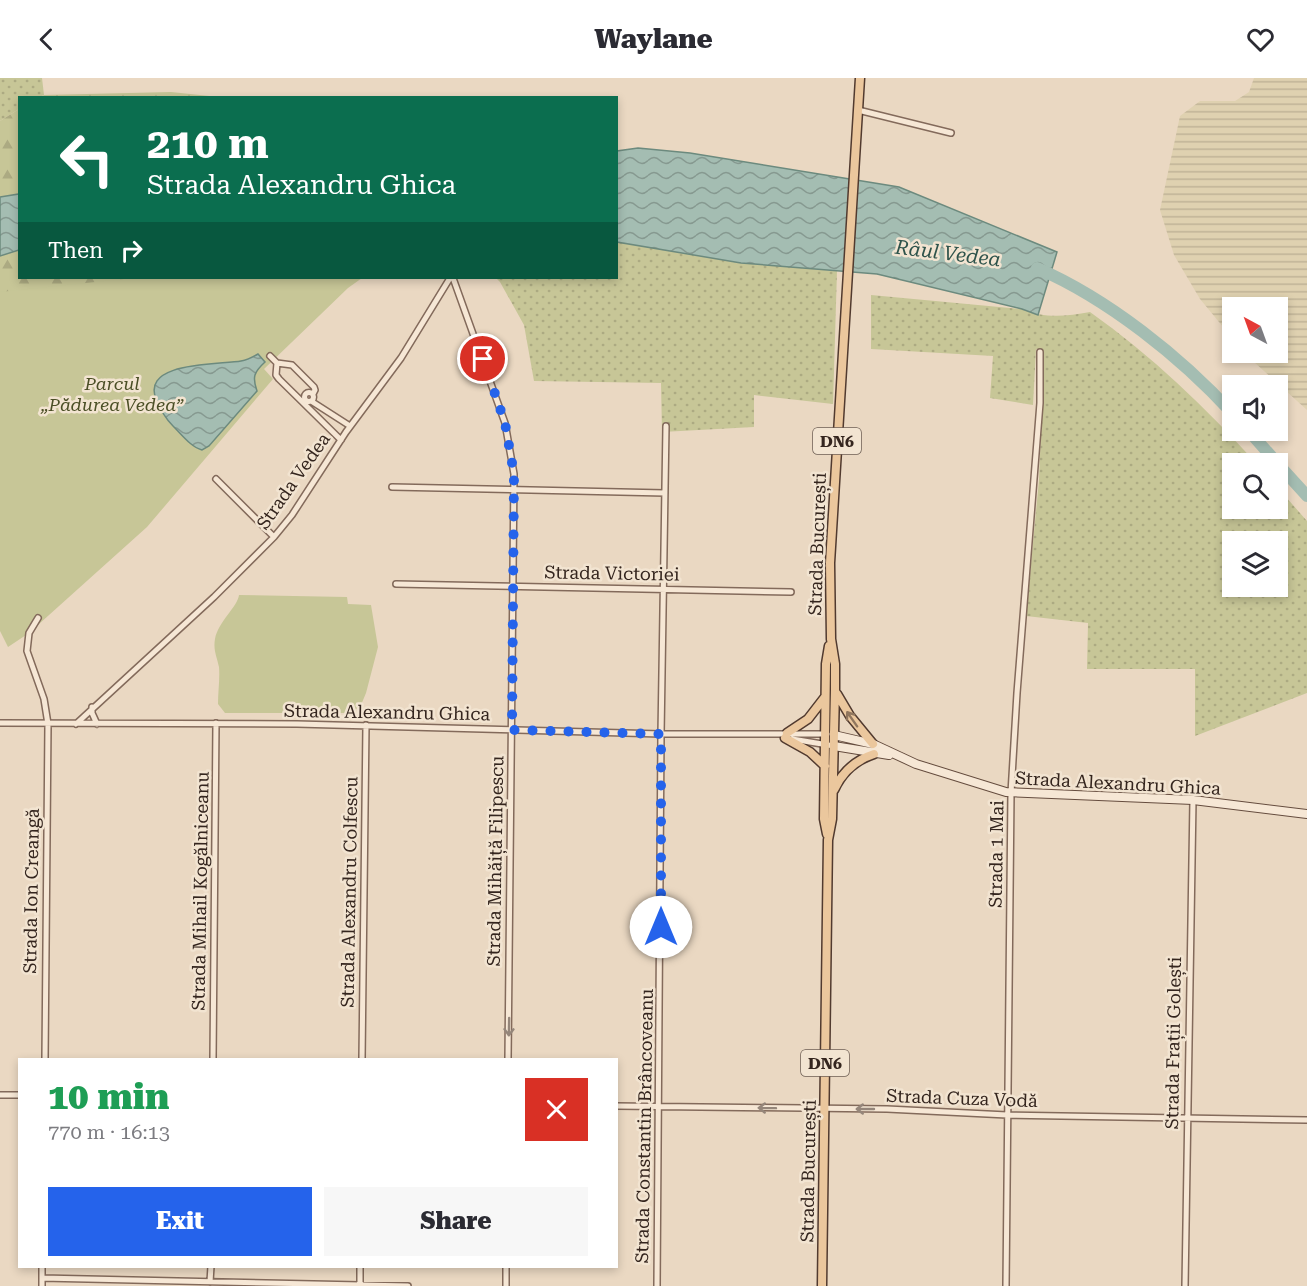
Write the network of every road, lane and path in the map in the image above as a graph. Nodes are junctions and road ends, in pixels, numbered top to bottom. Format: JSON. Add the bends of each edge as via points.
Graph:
{"nodes":[{"id":1,"x":860,"y":78,"type":"edge"},
{"id":2,"x":858,"y":110,"type":"junction"},
{"id":3,"x":951,"y":133,"type":"dead end"},
{"id":4,"x":451,"y":279,"type":"edge"},
{"id":5,"x":452,"y":279,"type":"edge"},
{"id":6,"x":1040,"y":352,"type":"dead end"},
{"id":7,"x":270,"y":356,"type":"dead end"},
{"id":8,"x":278,"y":363,"type":"junction"},
{"id":9,"x":308,"y":400,"type":"junction"},
{"id":10,"x":350,"y":426,"type":"junction"},
{"id":11,"x":666,"y":426,"type":"dead end"},
{"id":12,"x":341,"y":440,"type":"junction"},
{"id":13,"x":216,"y":479,"type":"dead end"},
{"id":14,"x":392,"y":488,"type":"dead end"},
{"id":15,"x":514,"y":490,"type":"junction"},
{"id":16,"x":665,"y":493,"type":"junction"},
{"id":17,"x":274,"y":537,"type":"junction"},
{"id":18,"x":396,"y":584,"type":"dead end"},
{"id":19,"x":513,"y":587,"type":"junction"},
{"id":20,"x":663,"y":589,"type":"junction"},
{"id":21,"x":791,"y":592,"type":"dead end"},
{"id":22,"x":38,"y":618,"type":"dead end"},
{"id":23,"x":831,"y":692,"type":"junction"},
{"id":24,"x":92,"y":707,"type":"junction"},
{"id":25,"x":0,"y":723,"type":"edge"},
{"id":26,"x":216,"y":723,"type":"junction"},
{"id":27,"x":48,"y":724,"type":"junction"},
{"id":28,"x":76,"y":724,"type":"junction"},
{"id":29,"x":97,"y":724,"type":"junction"},
{"id":30,"x":366,"y":725,"type":"junction"},
{"id":31,"x":512,"y":730,"type":"junction"},
{"id":32,"x":661,"y":734,"type":"junction"},
{"id":33,"x":830,"y":734,"type":"junction"},
{"id":34,"x":786,"y":735,"type":"junction"},
{"id":35,"x":830,"y":745,"type":"junction"},
{"id":36,"x":874,"y":749,"type":"junction"},
{"id":37,"x":825,"y":766,"type":"junction"},
{"id":38,"x":833,"y":793,"type":"junction"},
{"id":39,"x":1011,"y":793,"type":"junction"},
{"id":40,"x":1193,"y":800,"type":"junction"},
{"id":41,"x":1307,"y":814,"type":"edge"},
{"id":42,"x":828,"y":840,"type":"junction"},
{"id":43,"x":45,"y":1058,"type":"edge"},
{"id":44,"x":213,"y":1058,"type":"edge"},
{"id":45,"x":362,"y":1058,"type":"edge"},
{"id":46,"x":508,"y":1058,"type":"edge"},
{"id":47,"x":0,"y":1095,"type":"edge"},
{"id":48,"x":18,"y":1095,"type":"edge"},
{"id":49,"x":618,"y":1106,"type":"edge"},
{"id":50,"x":659,"y":1107,"type":"junction"},
{"id":51,"x":825,"y":1109,"type":"junction"},
{"id":52,"x":1007,"y":1115,"type":"junction"},
{"id":53,"x":1187,"y":1118,"type":"junction"},
{"id":54,"x":1307,"y":1120,"type":"edge"},
{"id":55,"x":42,"y":1268,"type":"edge"},
{"id":56,"x":211,"y":1268,"type":"edge"},
{"id":57,"x":360,"y":1268,"type":"edge"},
{"id":58,"x":506,"y":1268,"type":"edge"},
{"id":59,"x":42,"y":1278,"type":"junction"},
{"id":60,"x":210,"y":1282,"type":"junction"},
{"id":61,"x":360,"y":1285,"type":"edge"},
{"id":62,"x":42,"y":1286,"type":"edge"},
{"id":63,"x":408,"y":1286,"type":"edge"},
{"id":64,"x":506,"y":1286,"type":"edge"},
{"id":65,"x":657,"y":1286,"type":"edge"},
{"id":66,"x":822,"y":1286,"type":"edge"},
{"id":67,"x":1006,"y":1286,"type":"edge"},
{"id":68,"x":1185,"y":1286,"type":"edge"}],
"edges":[{"from":1,"to":2,"type":"main road","number":"DN6"},
{"from":2,"to":3,"type":"street"},
{"from":2,"to":23,"type":"main road","name":"Strada București","number":"DN6","via":[[830,563],[831,639],[826,664]]},
{"from":4,"to":10,"type":"street","name":"Strada Vedea","via":[[401,358]]},
{"from":5,"to":15,"type":"street","name":"Strada Mihăiță Filipescu","via":[[505,423],[513,459]]},
{"from":6,"to":39,"type":"street","name":"Strada 1 Mai","via":[[1040,403]]},
{"from":7,"to":8,"type":"street"},
{"from":8,"to":9,"type":"street","via":[[276,375]]},
{"from":8,"to":9,"type":"street","via":[[292,364],[314,387]]},
{"from":9,"to":10,"type":"street"},
{"from":9,"to":12,"type":"street"},
{"from":10,"to":12,"type":"street","name":"Strada Vedea"},
{"from":11,"to":16,"type":"street","name":"Strada Constantin Brâncoveanu"},
{"from":12,"to":17,"type":"street","name":"Strada Vedea"},
{"from":13,"to":17,"type":"street"},
{"from":14,"to":15,"type":"street"},
{"from":15,"to":16,"type":"street"},
{"from":15,"to":19,"type":"street","name":"Strada Mihăiță Filipescu"},
{"from":16,"to":20,"type":"street","name":"Strada Constantin Brâncoveanu"},
{"from":17,"to":24,"type":"street","name":"Strada Vedea"},
{"from":18,"to":19,"type":"street","name":"Strada Victoriei"},
{"from":19,"to":20,"type":"street","name":"Strada Victoriei"},
{"from":19,"to":31,"type":"street","name":"Strada Mihăiță Filipescu"},
{"from":20,"to":21,"type":"street","name":"Strada Victoriei"},
{"from":20,"to":32,"type":"street","name":"Strada Constantin Brâncoveanu"},
{"from":22,"to":27,"type":"street","name":"Strada Ion Creangă","via":[[29,633],[27,651],[44,699]]},
{"from":23,"to":33,"type":"main road","name":"Strada București","number":"DN6"},
{"from":23,"to":34,"type":"main road","via":[[808,719]]},
{"from":36,"to":23,"type":"main road","one_way":true},
{"from":24,"to":28,"type":"street","name":"Strada Vedea"},
{"from":24,"to":29,"type":"street"},
{"from":25,"to":27,"type":"street","name":"Strada Alexandru Ghica"},
{"from":26,"to":29,"type":"street","name":"Strada Alexandru Ghica"},
{"from":26,"to":30,"type":"street","name":"Strada Alexandru Ghica"},
{"from":26,"to":44,"type":"street","name":"Strada Mihail Kogălniceanu"},
{"from":27,"to":28,"type":"street","name":"Strada Alexandru Ghica"},
{"from":27,"to":43,"type":"street","name":"Strada Ion Creangă"},
{"from":28,"to":29,"type":"street","name":"Strada Alexandru Ghica"},
{"from":30,"to":31,"type":"street","name":"Strada Alexandru Ghica"},
{"from":30,"to":45,"type":"street","name":"Strada Alexandru Colfescu"},
{"from":31,"to":32,"type":"street","name":"Strada Alexandru Ghica"},
{"from":31,"to":46,"type":"street","name":"Strada Mihăiță Filipescu","one_way":true},
{"from":32,"to":34,"type":"street","name":"Strada Alexandru Ghica"},
{"from":32,"to":50,"type":"street","name":"Strada Constantin Brâncoveanu"},
{"from":33,"to":34,"type":"street","name":"Strada Alexandru Ghica"},
{"from":33,"to":35,"type":"main road","name":"Strada București","number":"DN6"},
{"from":33,"to":36,"type":"street","name":"Strada Alexandru Ghica"},
{"from":34,"to":35,"type":"street","name":"Strada Alexandru Ghica"},
{"from":34,"to":37,"type":"main road"},
{"from":35,"to":36,"type":"street","name":"Strada Alexandru Ghica"},
{"from":35,"to":37,"type":"main road","name":"Strada București","number":"DN6"},
{"from":35,"to":38,"type":"main road","name":"Strada București","number":"DN6"},
{"from":36,"to":38,"type":"main road","via":[[846,772]]},
{"from":36,"to":39,"type":"street","name":"Strada Alexandru Ghica"},
{"from":37,"to":42,"type":"main road","name":"Strada București","number":"DN6","via":[[824,819]]},
{"from":38,"to":42,"type":"main road","name":"Strada București","number":"DN6"},
{"from":39,"to":40,"type":"street","name":"Strada Alexandru Ghica"},
{"from":39,"to":52,"type":"street","name":"Strada 1 Mai"},
{"from":40,"to":41,"type":"street","name":"Strada Alexandru Ghica"},
{"from":40,"to":53,"type":"street","name":"Strada Frații Golești"},
{"from":42,"to":51,"type":"main road","name":"Strada București","number":"DN6"},
{"from":47,"to":48,"type":"street"},
{"from":49,"to":50,"type":"street","name":"Strada Cuza Vodă"},
{"from":51,"to":50,"type":"street","name":"Strada Cuza Vodă","one_way":true},
{"from":50,"to":65,"type":"street","name":"Strada Constantin Brâncoveanu"},
{"from":52,"to":51,"type":"street","name":"Strada Cuza Vodă","one_way":true},
{"from":51,"to":66,"type":"main road","name":"Strada București","number":"DN6"},
{"from":52,"to":53,"type":"street","name":"Strada Cuza Vodă"},
{"from":52,"to":67,"type":"street","name":"Strada 1 Mai"},
{"from":53,"to":54,"type":"street","name":"Strada Cuza Vodă"},
{"from":53,"to":68,"type":"street","name":"Strada Frații Golești"},
{"from":55,"to":59,"type":"street"},
{"from":56,"to":60,"type":"street"},
{"from":57,"to":61,"type":"street"},
{"from":58,"to":64,"type":"street"},
{"from":59,"to":60,"type":"street"},
{"from":59,"to":62,"type":"street"},
{"from":60,"to":61,"type":"street"},
{"from":61,"to":63,"type":"street"}]}
